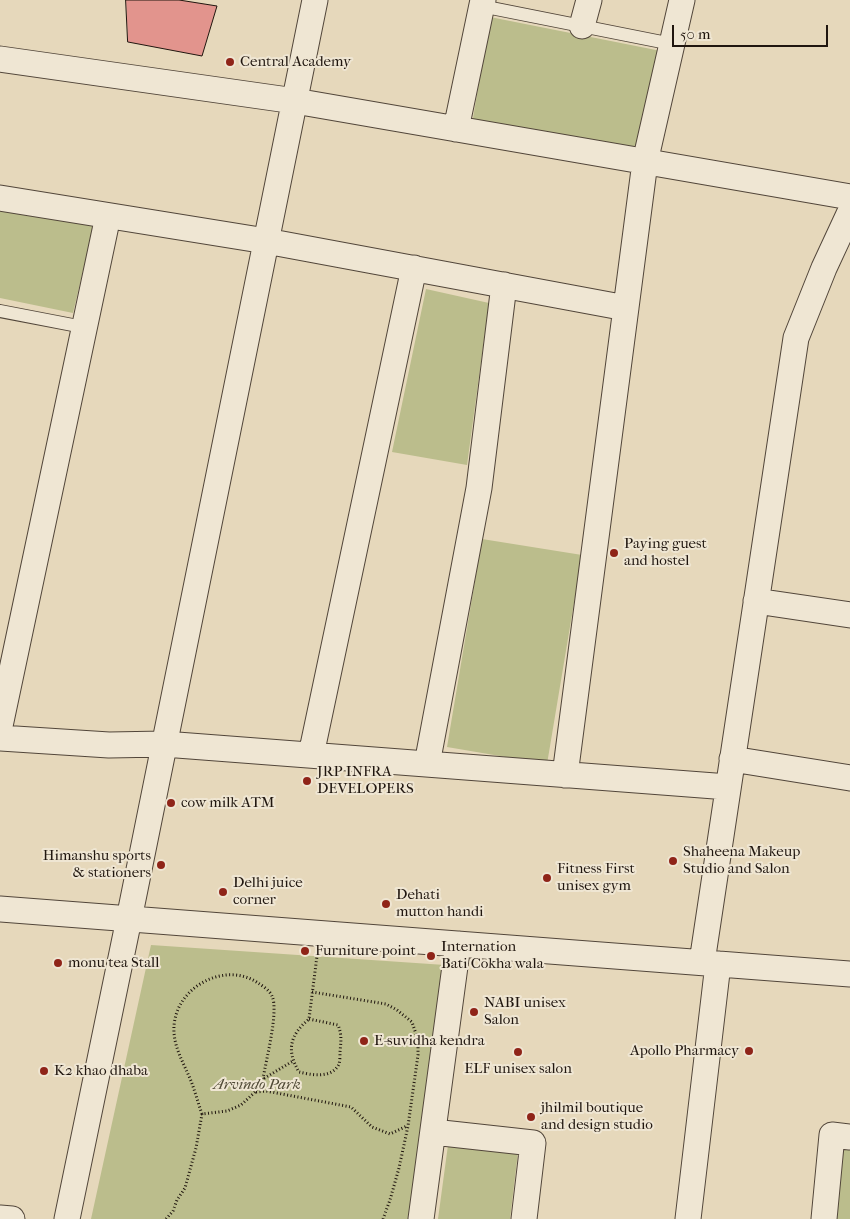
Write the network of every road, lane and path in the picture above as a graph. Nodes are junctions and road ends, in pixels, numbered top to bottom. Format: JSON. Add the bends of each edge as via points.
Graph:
{"nodes":[{"id":1,"x":315,"y":0,"type":"edge"},
{"id":2,"x":589,"y":0,"type":"edge"},
{"id":3,"x":682,"y":0,"type":"edge"},
{"id":4,"x":482,"y":3,"type":"edge"},
{"id":5,"x":582,"y":26,"type":"junction"},
{"id":6,"x":672,"y":44,"type":"junction"},
{"id":7,"x":0,"y":59,"type":"edge"},
{"id":8,"x":295,"y":101,"type":"junction"},
{"id":9,"x":456,"y":129,"type":"junction"},
{"id":10,"x":645,"y":162,"type":"junction"},
{"id":11,"x":850,"y":197,"type":"edge"},
{"id":12,"x":0,"y":198,"type":"edge"},
{"id":13,"x":850,"y":212,"type":"edge"},
{"id":14,"x":108,"y":216,"type":"junction"},
{"id":15,"x":266,"y":241,"type":"junction"},
{"id":16,"x":414,"y":268,"type":"junction"},
{"id":17,"x":504,"y":285,"type":"junction"},
{"id":18,"x":626,"y":308,"type":"junction"},
{"id":19,"x":0,"y":311,"type":"edge"},
{"id":20,"x":83,"y":328,"type":"junction"},
{"id":21,"x":756,"y":601,"type":"junction"},
{"id":22,"x":850,"y":616,"type":"edge"},
{"id":23,"x":0,"y":726,"type":"edge"},
{"id":24,"x":0,"y":738,"type":"edge"},
{"id":25,"x":164,"y":744,"type":"junction"},
{"id":26,"x":312,"y":755,"type":"junction"},
{"id":27,"x":732,"y":759,"type":"junction"},
{"id":28,"x":427,"y":764,"type":"junction"},
{"id":29,"x":565,"y":775,"type":"junction"},
{"id":30,"x":850,"y":778,"type":"edge"},
{"id":31,"x":728,"y":787,"type":"junction"},
{"id":32,"x":0,"y":909,"type":"edge"},
{"id":33,"x":129,"y":919,"type":"junction"},
{"id":34,"x":316,"y":933,"type":"junction"},
{"id":35,"x":458,"y":944,"type":"junction"},
{"id":36,"x":710,"y":963,"type":"junction"},
{"id":37,"x":850,"y":974,"type":"edge"},
{"id":38,"x":312,"y":992,"type":"junction"},
{"id":39,"x":309,"y":1019,"type":"junction"},
{"id":40,"x":293,"y":1062,"type":"junction"},
{"id":41,"x":263,"y":1078,"type":"junction"},
{"id":42,"x":256,"y":1092,"type":"junction"},
{"id":43,"x":202,"y":1114,"type":"junction"},
{"id":44,"x":408,"y":1126,"type":"junction"},
{"id":45,"x":433,"y":1132,"type":"junction"},
{"id":46,"x":850,"y":1136,"type":"edge"},
{"id":47,"x":0,"y":1218,"type":"edge"},
{"id":48,"x":12,"y":1219,"type":"edge"},
{"id":49,"x":66,"y":1219,"type":"edge"},
{"id":50,"x":166,"y":1219,"type":"edge"},
{"id":51,"x":383,"y":1219,"type":"edge"},
{"id":52,"x":421,"y":1219,"type":"edge"},
{"id":53,"x":524,"y":1219,"type":"edge"},
{"id":54,"x":688,"y":1219,"type":"edge"},
{"id":55,"x":824,"y":1219,"type":"edge"}],
"edges":[{"from":1,"to":8,"type":"street"},
{"from":2,"to":5,"type":"street"},
{"from":3,"to":6,"type":"street"},
{"from":4,"to":5,"type":"lane"},
{"from":4,"to":9,"type":"street"},
{"from":5,"to":6,"type":"lane"},
{"from":6,"to":10,"type":"street"},
{"from":7,"to":8,"type":"street"},
{"from":8,"to":9,"type":"street"},
{"from":8,"to":15,"type":"street"},
{"from":9,"to":10,"type":"street"},
{"from":10,"to":11,"type":"street"},
{"from":10,"to":18,"type":"street"},
{"from":12,"to":14,"type":"street"},
{"from":13,"to":21,"type":"street","via":[[796,338]]},
{"from":14,"to":15,"type":"street"},
{"from":14,"to":20,"type":"street"},
{"from":15,"to":16,"type":"street"},
{"from":15,"to":25,"type":"street"},
{"from":16,"to":17,"type":"street"},
{"from":16,"to":26,"type":"street"},
{"from":17,"to":18,"type":"street"},
{"from":17,"to":28,"type":"street","via":[[479,488]]},
{"from":18,"to":29,"type":"street"},
{"from":19,"to":20,"type":"lane"},
{"from":20,"to":23,"type":"street"},
{"from":21,"to":22,"type":"street"},
{"from":21,"to":27,"type":"street"},
{"from":24,"to":25,"type":"street","via":[[108,745]]},
{"from":25,"to":26,"type":"street"},
{"from":25,"to":33,"type":"street"},
{"from":26,"to":28,"type":"street"},
{"from":27,"to":30,"type":"street"},
{"from":27,"to":31,"type":"street"},
{"from":28,"to":29,"type":"street"},
{"from":29,"to":31,"type":"street"},
{"from":31,"to":36,"type":"street"},
{"from":32,"to":33,"type":"street"},
{"from":33,"to":34,"type":"street"},
{"from":33,"to":49,"type":"street"},
{"from":34,"to":35,"type":"street"},
{"from":34,"to":38,"type":"path","via":[[317,956]]},
{"from":35,"to":36,"type":"street"},
{"from":35,"to":45,"type":"street"},
{"from":36,"to":37,"type":"street"},
{"from":36,"to":54,"type":"street"},
{"from":38,"to":39,"type":"path"},
{"from":38,"to":44,"type":"path","via":[[386,1004],[412,1022],[418,1040],[418,1055]]},
{"from":39,"to":40,"type":"path","via":[[293,1036]]},
{"from":39,"to":40,"type":"path","via":[[338,1025],[342,1035],[339,1064],[321,1075],[312,1075],[300,1072]]},
{"from":40,"to":41,"type":"path"},
{"from":41,"to":42,"type":"path"},
{"from":41,"to":43,"type":"path","via":[[275,1013],[272,995],[252,978],[231,975],[202,981],[185,996],[178,1008],[174,1039]]},
{"from":42,"to":43,"type":"path","via":[[241,1105],[227,1111]]},
{"from":42,"to":44,"type":"path","via":[[266,1091],[351,1107],[372,1127],[390,1134]]},
{"from":43,"to":50,"type":"path","via":[[185,1188]]},
{"from":44,"to":51,"type":"path"},
{"from":45,"to":52,"type":"street"},
{"from":45,"to":53,"type":"street","via":[[532,1143]]},
{"from":46,"to":55,"type":"street","via":[[832,1135]]},
{"from":47,"to":48,"type":"street"}]}
